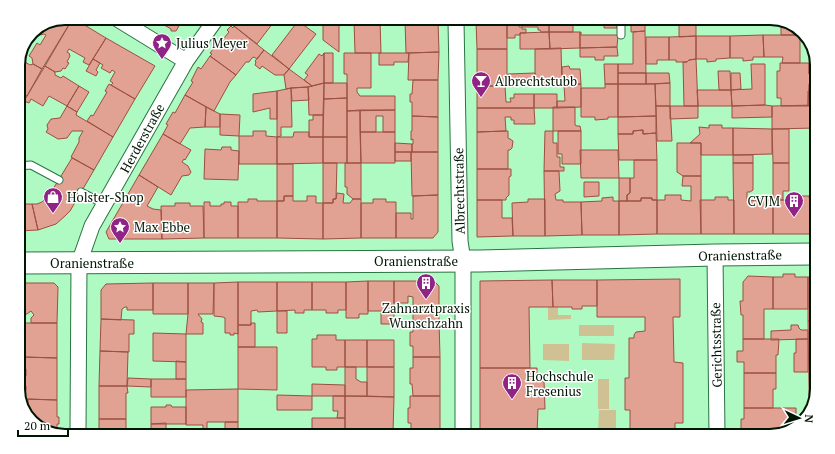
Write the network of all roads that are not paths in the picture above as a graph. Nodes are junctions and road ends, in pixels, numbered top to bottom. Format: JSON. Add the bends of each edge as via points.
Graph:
{"nodes":[{"id":1,"x":127,"y":25,"type":"edge"},
{"id":2,"x":212,"y":25,"type":"edge"},
{"id":3,"x":456,"y":25,"type":"edge"},
{"id":4,"x":621,"y":25,"type":"edge"},
{"id":5,"x":621,"y":35,"type":"dead end"},
{"id":6,"x":186,"y":61,"type":"junction"},
{"id":7,"x":25,"y":165,"type":"edge"},
{"id":8,"x":58,"y":180,"type":"dead end"},
{"id":9,"x":81,"y":192,"type":"dead end"},
{"id":10,"x":104,"y":204,"type":"junction"},
{"id":11,"x":810,"y":254,"type":"edge"},
{"id":12,"x":715,"y":255,"type":"junction"},
{"id":13,"x":463,"y":261,"type":"junction"},
{"id":14,"x":25,"y":263,"type":"edge"},
{"id":15,"x":79,"y":263,"type":"junction"},
{"id":16,"x":78,"y":429,"type":"edge"},
{"id":17,"x":463,"y":429,"type":"edge"},
{"id":18,"x":717,"y":429,"type":"edge"}],
"edges":[{"from":1,"to":6,"type":"street"},
{"from":2,"to":6,"type":"street","name":"Herderstraße"},
{"from":3,"to":13,"type":"street","name":"Albrechtstraße","via":[[460,241]]},
{"from":4,"to":5,"type":"lane"},
{"from":6,"to":10,"type":"street","name":"Herderstraße"},
{"from":7,"to":8,"type":"lane","via":[[31,165]]},
{"from":9,"to":10,"type":"lane"},
{"from":10,"to":15,"type":"street","name":"Herderstraße","via":[[92,226]]},
{"from":11,"to":12,"type":"street","name":"Oranienstraße"},
{"from":12,"to":13,"type":"street","name":"Oranienstraße"},
{"from":12,"to":18,"type":"street","name":"Gerichtsstraße"},
{"from":13,"to":15,"type":"street","name":"Oranienstraße"},
{"from":13,"to":17,"type":"street","name":"Albrechtstraße"},
{"from":14,"to":15,"type":"street","name":"Oranienstraße"},
{"from":15,"to":16,"type":"street","name":"Herderstraße"}]}
